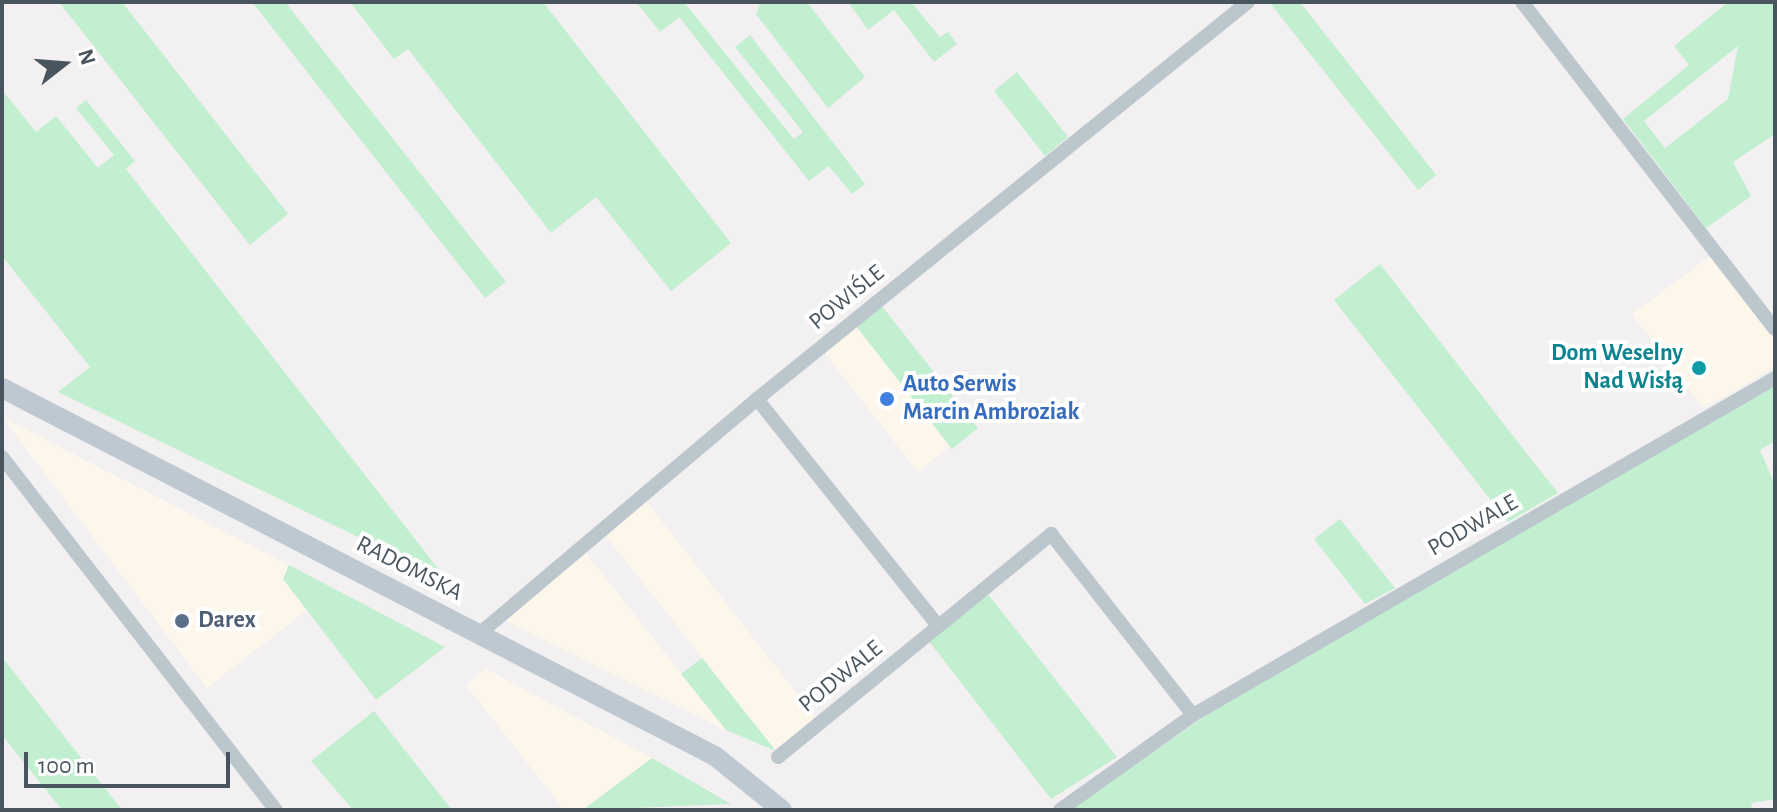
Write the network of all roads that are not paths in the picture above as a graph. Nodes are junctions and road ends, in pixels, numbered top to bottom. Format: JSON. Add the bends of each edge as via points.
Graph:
{"nodes":[{"id":1,"x":1248,"y":2,"type":"edge"},
{"id":2,"x":1522,"y":2,"type":"edge"},
{"id":3,"x":1775,"y":329,"type":"edge"},
{"id":4,"x":1775,"y":378,"type":"edge"},
{"id":5,"x":2,"y":388,"type":"edge"},
{"id":6,"x":757,"y":399,"type":"junction"},
{"id":7,"x":2,"y":457,"type":"edge"},
{"id":8,"x":938,"y":626,"type":"junction"},
{"id":9,"x":479,"y":634,"type":"junction"},
{"id":10,"x":1193,"y":715,"type":"junction"},
{"id":11,"x":778,"y":757,"type":"dead end"},
{"id":12,"x":276,"y":810,"type":"edge"},
{"id":13,"x":782,"y":810,"type":"edge"},
{"id":14,"x":1060,"y":810,"type":"edge"}],
"edges":[{"from":1,"to":6,"type":"street","name":"POWIŚLE"},
{"from":2,"to":3,"type":"street"},
{"from":4,"to":10,"type":"street","name":"PODWALE"},
{"from":5,"to":9,"type":"main road","name":"RADOMSKA"},
{"from":6,"to":8,"type":"street"},
{"from":6,"to":9,"type":"street","name":"POWIŚLE"},
{"from":7,"to":12,"type":"street"},
{"from":8,"to":10,"type":"street","name":"PODWALE","via":[[1051,534]]},
{"from":8,"to":11,"type":"street","name":"PODWALE"},
{"from":9,"to":13,"type":"main road","name":"RADOMSKA","via":[[715,756]]},
{"from":10,"to":14,"type":"street","name":"PODWALE"}]}
